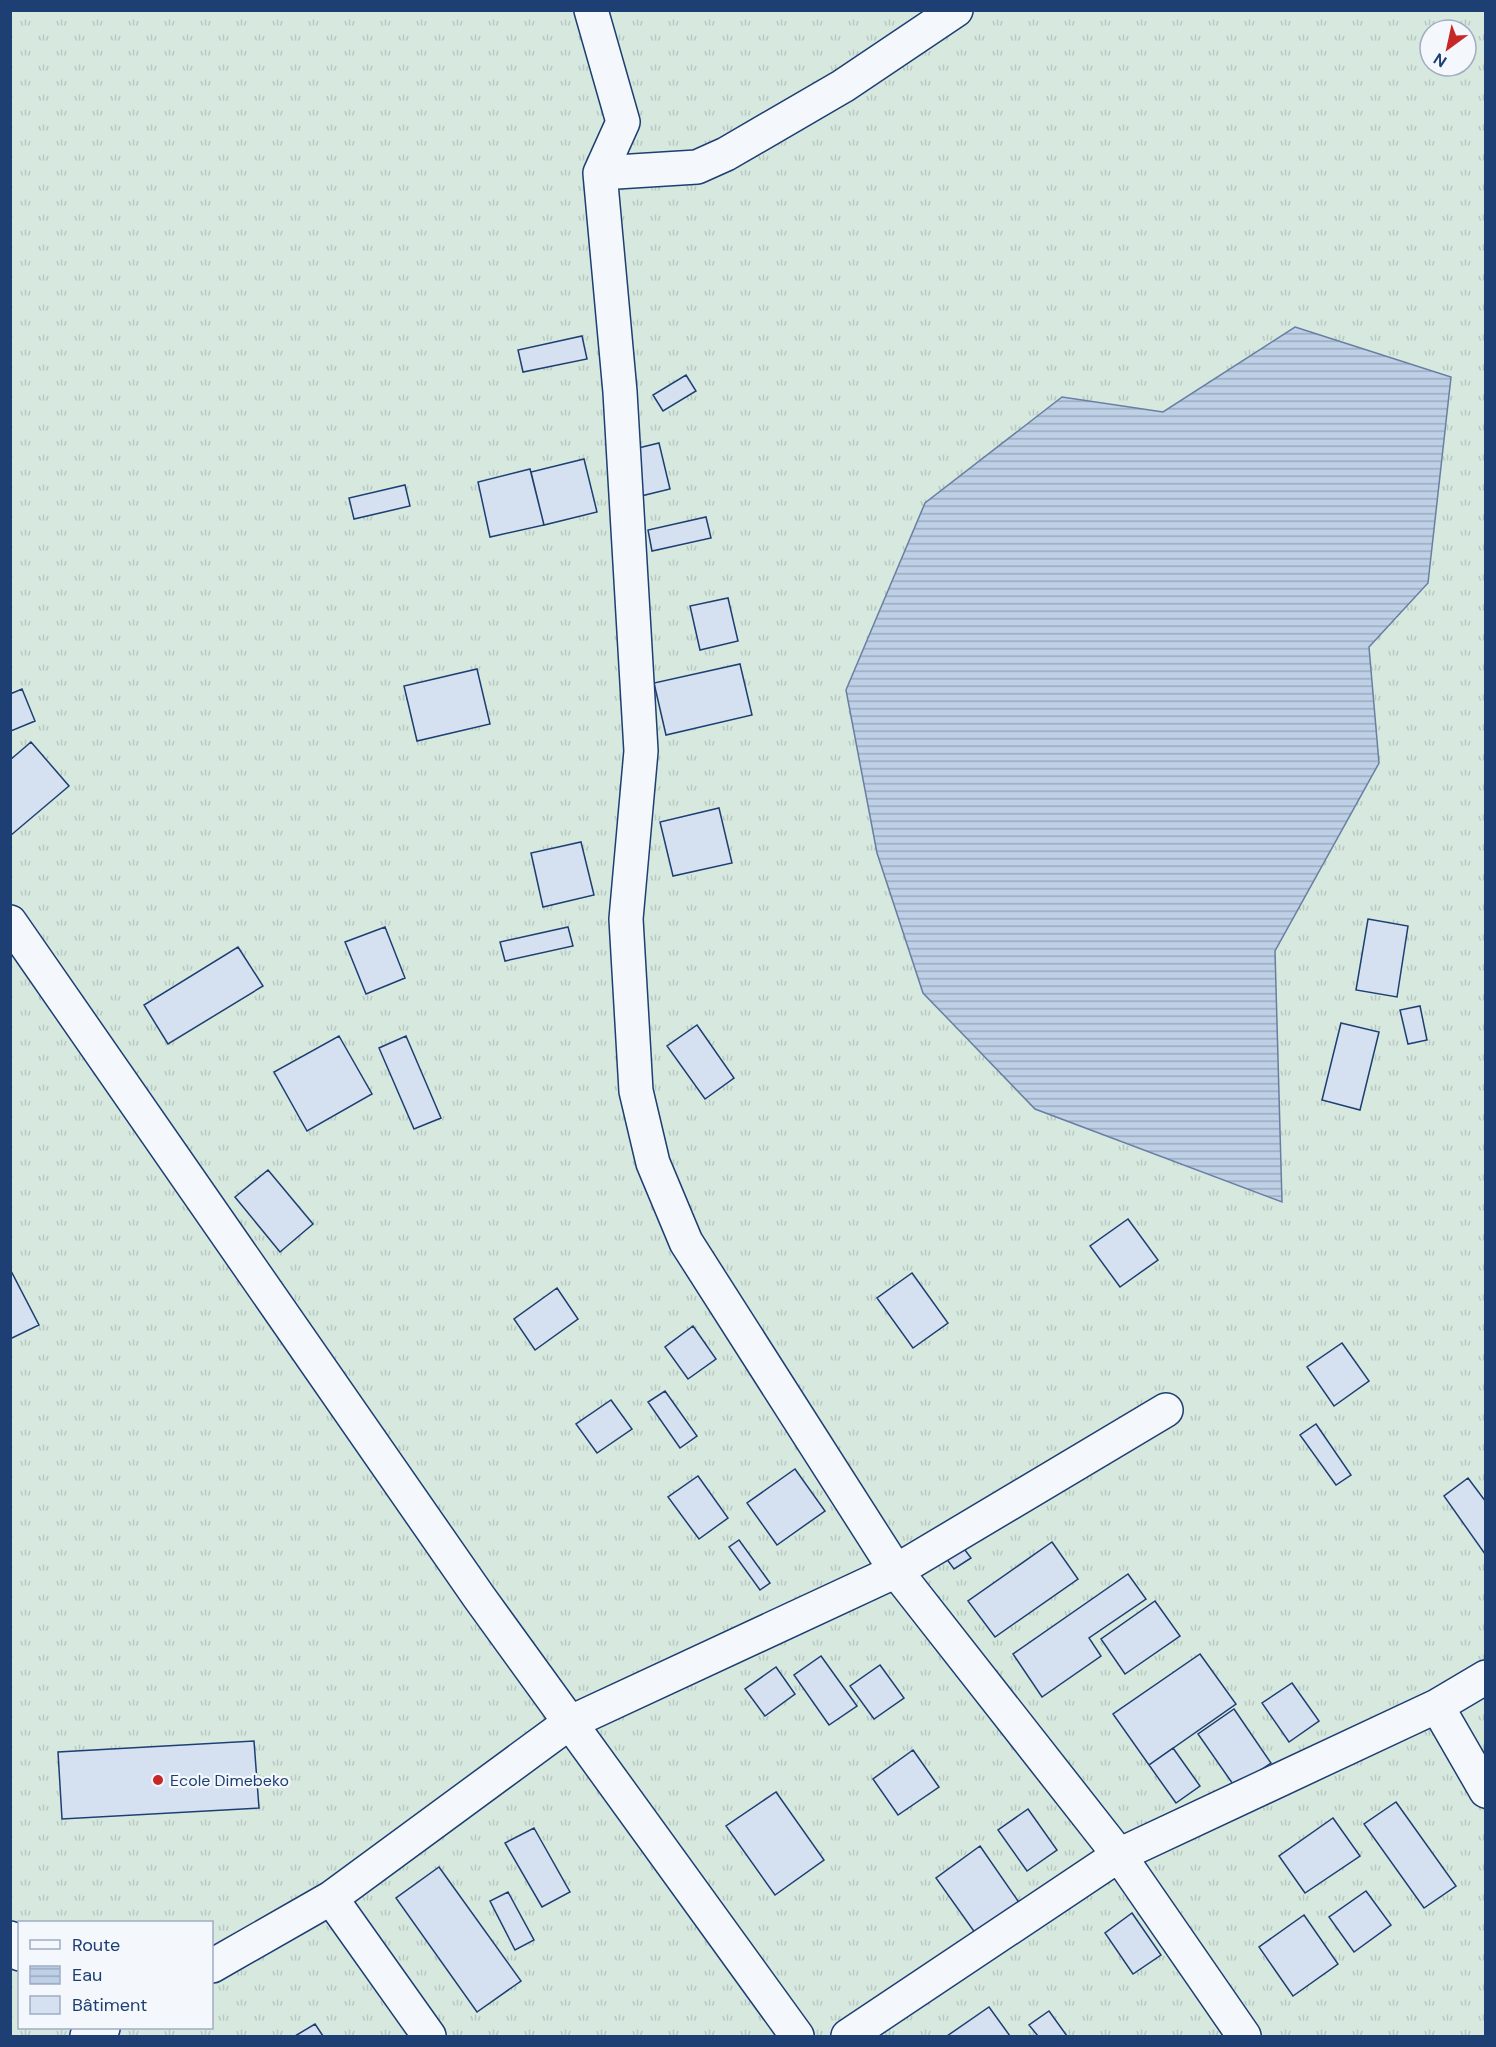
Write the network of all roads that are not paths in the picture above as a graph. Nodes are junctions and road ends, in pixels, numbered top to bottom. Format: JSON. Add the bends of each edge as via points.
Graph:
{"nodes":[{"id":1,"x":591,"y":10,"type":"edge"},
{"id":2,"x":956,"y":10,"type":"edge"},
{"id":3,"x":600,"y":173,"type":"junction"},
{"id":4,"x":10,"y":922,"type":"edge"},
{"id":5,"x":1166,"y":1410,"type":"dead end"},
{"id":6,"x":896,"y":1571,"type":"junction"},
{"id":7,"x":1485,"y":1677,"type":"edge"},
{"id":8,"x":1437,"y":1706,"type":"junction"},
{"id":9,"x":569,"y":1723,"type":"junction"},
{"id":10,"x":1485,"y":1791,"type":"edge"},
{"id":11,"x":1119,"y":1855,"type":"junction"},
{"id":12,"x":332,"y":1898,"type":"junction"},
{"id":13,"x":10,"y":1938,"type":"edge"},
{"id":14,"x":18,"y":1951,"type":"edge"},
{"id":15,"x":213,"y":1965,"type":"edge"},
{"id":16,"x":101,"y":2029,"type":"edge"},
{"id":17,"x":87,"y":2037,"type":"edge"},
{"id":18,"x":429,"y":2037,"type":"edge"},
{"id":19,"x":797,"y":2037,"type":"edge"},
{"id":20,"x":848,"y":2037,"type":"edge"},
{"id":21,"x":1244,"y":2037,"type":"edge"}],
"edges":[{"from":1,"to":3,"type":"street","via":[[622,122]]},
{"from":2,"to":3,"type":"street","via":[[843,86],[726,154],[696,167]]},
{"from":3,"to":6,"type":"street","via":[[620,392],[641,751],[626,919],[636,1091],[654,1163],[686,1242]]},
{"from":4,"to":9,"type":"street"},
{"from":5,"to":6,"type":"street"},
{"from":6,"to":9,"type":"street"},
{"from":6,"to":11,"type":"street"},
{"from":7,"to":8,"type":"street"},
{"from":8,"to":10,"type":"street"},
{"from":8,"to":11,"type":"street"},
{"from":9,"to":12,"type":"street"},
{"from":9,"to":19,"type":"street"},
{"from":11,"to":20,"type":"street"},
{"from":11,"to":21,"type":"street"},
{"from":12,"to":15,"type":"street"},
{"from":12,"to":18,"type":"street"},
{"from":13,"to":14,"type":"street"},
{"from":16,"to":17,"type":"street"}]}
